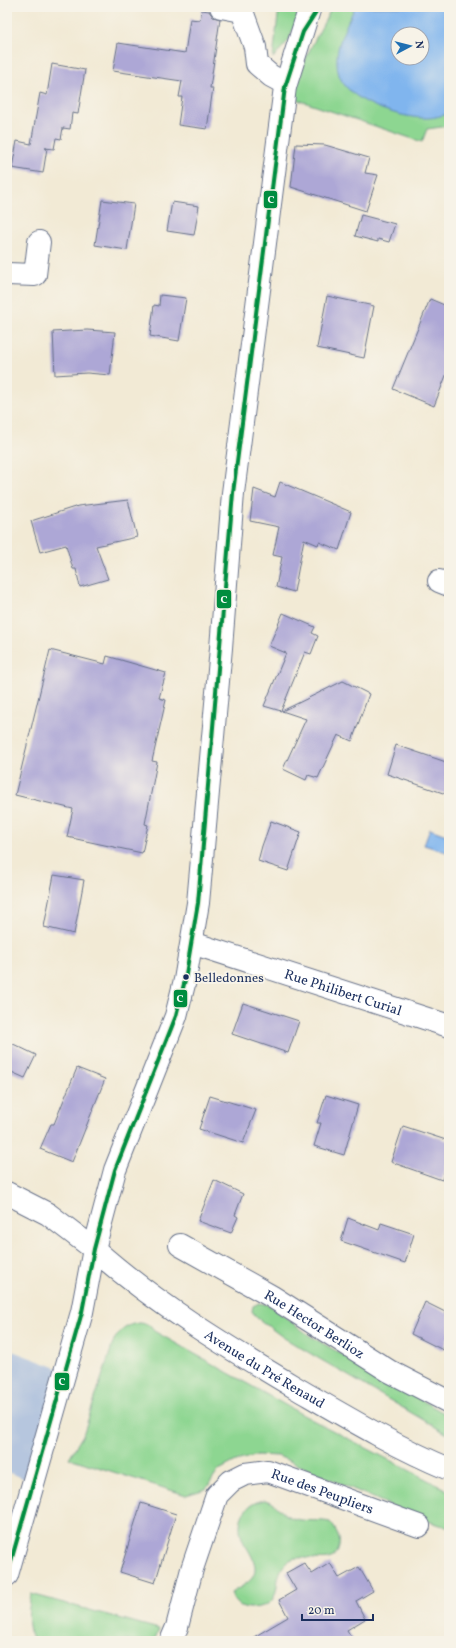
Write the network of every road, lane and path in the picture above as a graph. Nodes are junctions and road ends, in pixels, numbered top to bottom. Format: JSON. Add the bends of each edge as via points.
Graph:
{"nodes":[{"id":1,"x":221,"y":7,"type":"edge"},
{"id":2,"x":310,"y":7,"type":"edge"},
{"id":3,"x":319,"y":7,"type":"edge"},
{"id":4,"x":303,"y":32,"type":"junction"},
{"id":5,"x":286,"y":84,"type":"junction"},
{"id":6,"x":39,"y":242,"type":"dead end"},
{"id":7,"x":7,"y":274,"type":"edge"},
{"id":8,"x":192,"y":943,"type":"junction"},
{"id":9,"x":449,"y":1026,"type":"edge"},
{"id":10,"x":7,"y":1193,"type":"edge"},
{"id":11,"x":180,"y":1244,"type":"dead end"},
{"id":12,"x":94,"y":1249,"type":"junction"},
{"id":13,"x":449,"y":1402,"type":"edge"},
{"id":14,"x":449,"y":1469,"type":"edge"},
{"id":15,"x":419,"y":1526,"type":"dead end"},
{"id":16,"x":7,"y":1575,"type":"edge"},
{"id":17,"x":171,"y":1641,"type":"edge"}],
"edges":[{"from":1,"to":5,"type":"main road","via":[[242,10],[255,47],[257,64]]},
{"from":2,"to":4,"type":"main road"},
{"from":3,"to":4,"type":"main road"},
{"from":4,"to":5,"type":"main road"},
{"from":5,"to":8,"type":"main road","via":[[233,493],[206,822]]},
{"from":6,"to":7,"type":"main road","via":[[35,275]]},
{"from":8,"to":9,"type":"main road","name":"Rue Philibert Curial"},
{"from":8,"to":12,"type":"main road","via":[[176,1016],[115,1170]]},
{"from":10,"to":12,"type":"main road","name":"Avenue du Pré Renaud","via":[[48,1214]]},
{"from":11,"to":13,"type":"main road","name":"Rue Hector Berlioz","via":[[271,1296],[389,1371]]},
{"from":12,"to":14,"type":"main road","name":"Avenue du Pré Renaud","via":[[115,1268],[234,1351],[363,1427]]},
{"from":12,"to":16,"type":"main road","via":[[82,1312]]},
{"from":15,"to":17,"type":"main road","name":"Rue des Peupliers","via":[[268,1471],[245,1474],[231,1481],[217,1495]]}]}
